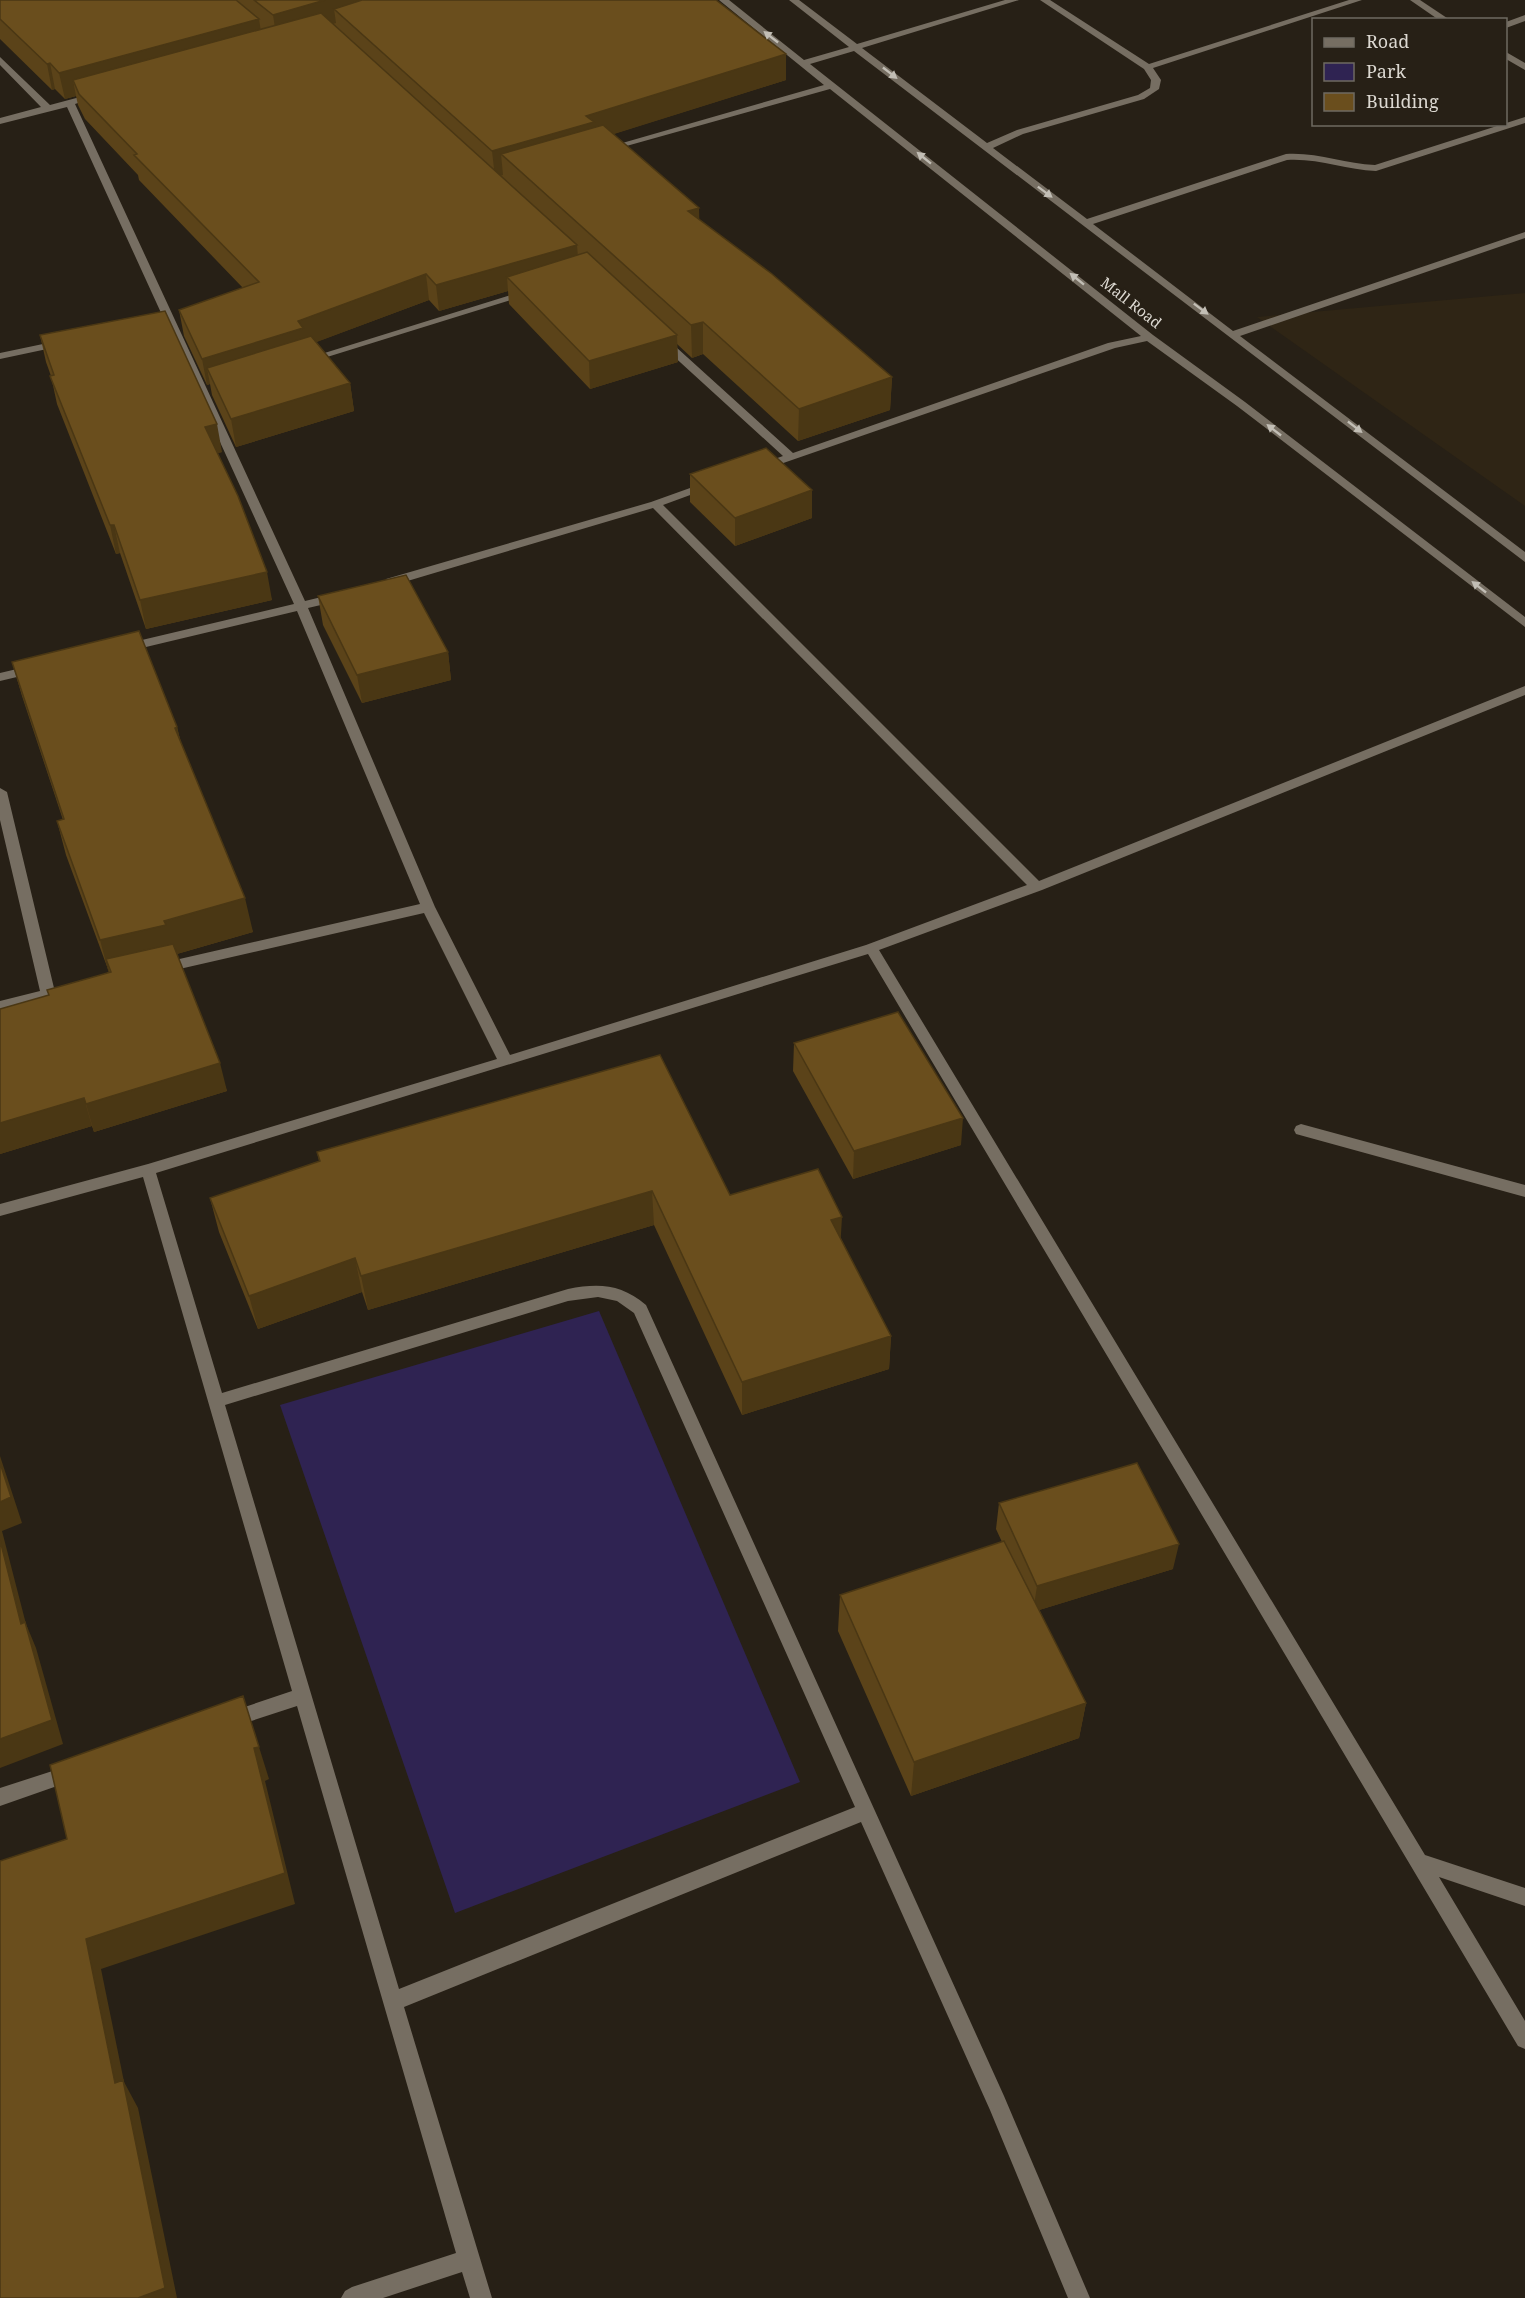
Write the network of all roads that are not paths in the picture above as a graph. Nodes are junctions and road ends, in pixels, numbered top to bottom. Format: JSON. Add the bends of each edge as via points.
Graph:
{"nodes":[{"id":1,"x":723,"y":0,"type":"edge"},
{"id":2,"x":793,"y":0,"type":"edge"},
{"id":3,"x":1016,"y":0,"type":"edge"},
{"id":4,"x":1044,"y":0,"type":"edge"},
{"id":5,"x":1358,"y":0,"type":"edge"},
{"id":6,"x":1414,"y":0,"type":"edge"},
{"id":7,"x":992,"y":3,"type":"edge"},
{"id":8,"x":1443,"y":18,"type":"edge"},
{"id":9,"x":1525,"y":18,"type":"edge"},
{"id":10,"x":1507,"y":25,"type":"edge"},
{"id":11,"x":858,"y":48,"type":"junction"},
{"id":12,"x":1507,"y":56,"type":"edge"},
{"id":13,"x":0,"y":60,"type":"edge"},
{"id":14,"x":804,"y":63,"type":"junction"},
{"id":15,"x":1148,"y":67,"type":"junction"},
{"id":16,"x":1525,"y":67,"type":"edge"},
{"id":17,"x":833,"y":86,"type":"junction"},
{"id":18,"x":104,"y":94,"type":"edge"},
{"id":19,"x":70,"y":103,"type":"junction"},
{"id":20,"x":48,"y":108,"type":"junction"},
{"id":21,"x":1525,"y":120,"type":"edge"},
{"id":22,"x":0,"y":122,"type":"edge"},
{"id":23,"x":1506,"y":126,"type":"edge"},
{"id":24,"x":1507,"y":126,"type":"edge"},
{"id":25,"x":986,"y":147,"type":"junction"},
{"id":26,"x":597,"y":153,"type":"edge"},
{"id":27,"x":1086,"y":223,"type":"junction"},
{"id":28,"x":1525,"y":235,"type":"edge"},
{"id":29,"x":543,"y":288,"type":"edge"},
{"id":30,"x":650,"y":330,"type":"edge"},
{"id":31,"x":1234,"y":334,"type":"junction"},
{"id":32,"x":1149,"y":337,"type":"junction"},
{"id":33,"x":68,"y":342,"type":"edge"},
{"id":34,"x":0,"y":356,"type":"edge"},
{"id":35,"x":293,"y":365,"type":"edge"},
{"id":36,"x":791,"y":457,"type":"junction"},
{"id":37,"x":749,"y":471,"type":"edge"},
{"id":38,"x":718,"y":482,"type":"edge"},
{"id":39,"x":655,"y":504,"type":"junction"},
{"id":40,"x":1525,"y":558,"type":"edge"},
{"id":41,"x":381,"y":584,"type":"edge"},
{"id":42,"x":347,"y":594,"type":"edge"},
{"id":43,"x":302,"y":608,"type":"junction"},
{"id":44,"x":1525,"y":623,"type":"edge"},
{"id":45,"x":116,"y":650,"type":"edge"},
{"id":46,"x":46,"y":666,"type":"edge"},
{"id":47,"x":0,"y":677,"type":"edge"},
{"id":48,"x":1525,"y":690,"type":"edge"},
{"id":49,"x":0,"y":792,"type":"edge"},
{"id":50,"x":1037,"y":887,"type":"junction"},
{"id":51,"x":428,"y":907,"type":"junction"},
{"id":52,"x":871,"y":948,"type":"junction"},
{"id":53,"x":152,"y":970,"type":"edge"},
{"id":54,"x":83,"y":986,"type":"edge"},
{"id":55,"x":48,"y":994,"type":"junction"},
{"id":56,"x":0,"y":1006,"type":"edge"},
{"id":57,"x":506,"y":1062,"type":"junction"},
{"id":58,"x":1301,"y":1130,"type":"dead end"},
{"id":59,"x":148,"y":1170,"type":"junction"},
{"id":60,"x":1525,"y":1191,"type":"edge"},
{"id":61,"x":0,"y":1210,"type":"edge"},
{"id":62,"x":216,"y":1401,"type":"junction"},
{"id":63,"x":302,"y":1696,"type":"junction"},
{"id":64,"x":213,"y":1726,"type":"edge"},
{"id":65,"x":90,"y":1767,"type":"edge"},
{"id":66,"x":0,"y":1797,"type":"edge"},
{"id":67,"x":866,"y":1812,"type":"junction"},
{"id":68,"x":1419,"y":1862,"type":"junction"},
{"id":69,"x":1525,"y":1897,"type":"edge"},
{"id":70,"x":392,"y":2002,"type":"junction"},
{"id":71,"x":1525,"y":2039,"type":"edge"},
{"id":72,"x":468,"y":2259,"type":"junction"},
{"id":73,"x":352,"y":2298,"type":"edge"},
{"id":74,"x":481,"y":2298,"type":"edge"},
{"id":75,"x":1080,"y":2298,"type":"edge"}],
"edges":[{"from":14,"to":1,"type":"street","name":"Mall Road","one_way":true},
{"from":2,"to":11,"type":"street"},
{"from":3,"to":7,"type":"street"},
{"from":4,"to":15,"type":"street"},
{"from":5,"to":15,"type":"street"},
{"from":6,"to":8,"type":"street"},
{"from":7,"to":11,"type":"street"},
{"from":9,"to":10,"type":"street"},
{"from":11,"to":14,"type":"street"},
{"from":11,"to":25,"type":"street","one_way":true},
{"from":12,"to":16,"type":"street"},
{"from":13,"to":20,"type":"street"},
{"from":14,"to":17,"type":"street","name":"Mall Road"},
{"from":15,"to":25,"type":"street","via":[[1156,80],[1154,88],[1141,97],[1020,132]]},
{"from":17,"to":26,"type":"street"},
{"from":32,"to":17,"type":"street","name":"Mall Road","one_way":true},
{"from":18,"to":19,"type":"street"},
{"from":19,"to":20,"type":"street"},
{"from":19,"to":43,"type":"street","via":[[165,323],[208,391]]},
{"from":20,"to":22,"type":"street"},
{"from":21,"to":24,"type":"street"},
{"from":23,"to":27,"type":"street","via":[[1376,168],[1358,169],[1306,154],[1286,157]]},
{"from":25,"to":27,"type":"street","one_way":true},
{"from":27,"to":31,"type":"street","one_way":true},
{"from":28,"to":31,"type":"street"},
{"from":29,"to":35,"type":"street"},
{"from":30,"to":36,"type":"street"},
{"from":31,"to":40,"type":"street","one_way":true},
{"from":32,"to":36,"type":"street","via":[[1112,345]]},
{"from":44,"to":32,"type":"street","name":"Mall Road","one_way":true},
{"from":33,"to":34,"type":"street"},
{"from":36,"to":37,"type":"street"},
{"from":38,"to":39,"type":"street"},
{"from":39,"to":41,"type":"street"},
{"from":39,"to":50,"type":"street"},
{"from":42,"to":43,"type":"street"},
{"from":43,"to":45,"type":"street"},
{"from":43,"to":51,"type":"street"},
{"from":46,"to":47,"type":"street"},
{"from":48,"to":50,"type":"street"},
{"from":49,"to":55,"type":"street"},
{"from":50,"to":52,"type":"street"},
{"from":51,"to":53,"type":"street"},
{"from":51,"to":57,"type":"street"},
{"from":52,"to":57,"type":"street"},
{"from":52,"to":68,"type":"street"},
{"from":54,"to":55,"type":"street"},
{"from":55,"to":56,"type":"street"},
{"from":57,"to":59,"type":"street"},
{"from":58,"to":60,"type":"street"},
{"from":59,"to":61,"type":"street"},
{"from":59,"to":62,"type":"street"},
{"from":62,"to":63,"type":"street"},
{"from":62,"to":67,"type":"street","via":[[568,1295],[598,1289],[623,1294],[640,1309]]},
{"from":63,"to":64,"type":"street"},
{"from":63,"to":70,"type":"street"},
{"from":65,"to":66,"type":"street"},
{"from":67,"to":70,"type":"street"},
{"from":67,"to":75,"type":"street"},
{"from":68,"to":69,"type":"street"},
{"from":68,"to":71,"type":"street"},
{"from":70,"to":72,"type":"street"},
{"from":72,"to":73,"type":"street"},
{"from":72,"to":74,"type":"street"}]}
